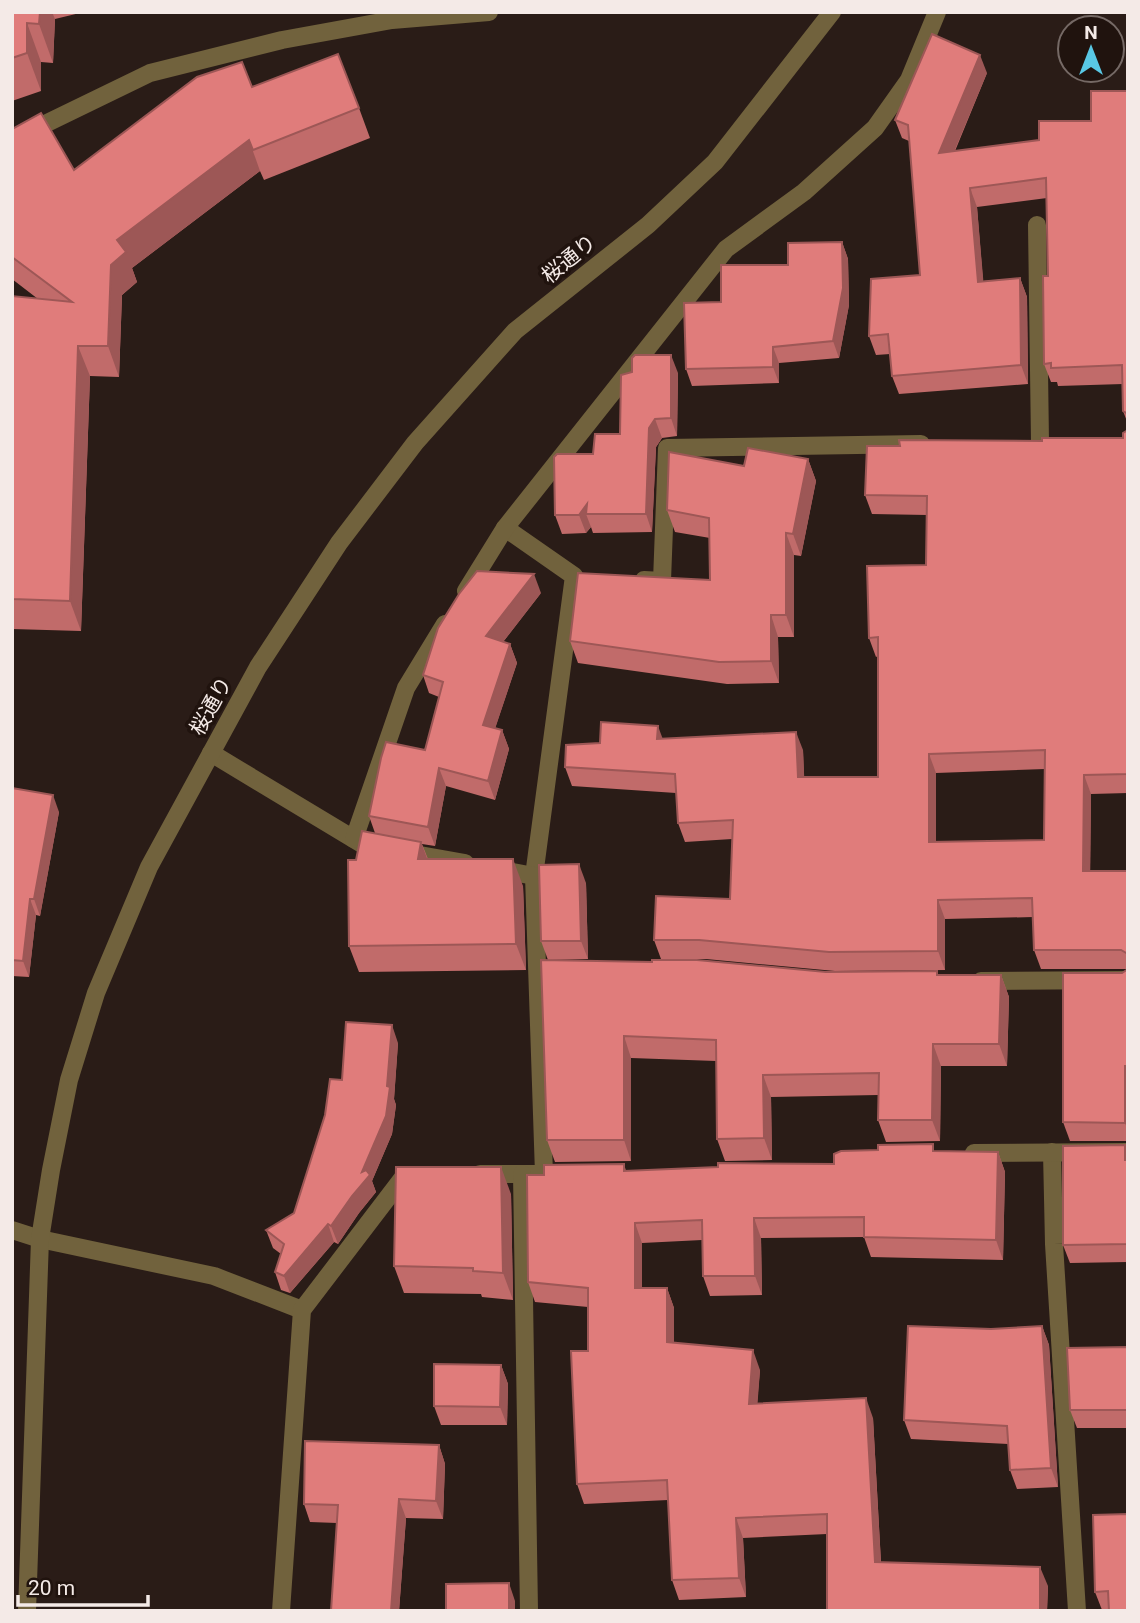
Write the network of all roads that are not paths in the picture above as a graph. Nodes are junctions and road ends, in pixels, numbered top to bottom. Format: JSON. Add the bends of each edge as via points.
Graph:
{"nodes":[{"id":1,"x":489,"y":12,"type":"edge"},
{"id":2,"x":832,"y":12,"type":"edge"},
{"id":3,"x":937,"y":12,"type":"edge"},
{"id":4,"x":392,"y":16,"type":"edge"},
{"id":5,"x":12,"y":140,"type":"edge"},
{"id":6,"x":1037,"y":225,"type":"dead end"},
{"id":7,"x":1040,"y":442,"type":"edge"},
{"id":8,"x":943,"y":443,"type":"edge"},
{"id":9,"x":505,"y":528,"type":"junction"},
{"id":10,"x":624,"y":579,"type":"edge"},
{"id":11,"x":211,"y":753,"type":"junction"},
{"id":12,"x":354,"y":839,"type":"junction"},
{"id":13,"x":534,"y":876,"type":"junction"},
{"id":14,"x":1128,"y":980,"type":"edge"},
{"id":15,"x":960,"y":981,"type":"edge"},
{"id":16,"x":1052,"y":1152,"type":"junction"},
{"id":17,"x":1128,"y":1152,"type":"edge"},
{"id":18,"x":957,"y":1153,"type":"edge"},
{"id":19,"x":585,"y":1173,"type":"edge"},
{"id":20,"x":522,"y":1174,"type":"junction"},
{"id":21,"x":544,"y":1174,"type":"junction"},
{"id":22,"x":431,"y":1175,"type":"edge"},
{"id":23,"x":457,"y":1175,"type":"edge"},
{"id":24,"x":12,"y":1230,"type":"edge"},
{"id":25,"x":40,"y":1239,"type":"junction"},
{"id":26,"x":302,"y":1310,"type":"junction"},
{"id":27,"x":27,"y":1611,"type":"edge"},
{"id":28,"x":281,"y":1611,"type":"edge"},
{"id":29,"x":529,"y":1611,"type":"edge"},
{"id":30,"x":1077,"y":1611,"type":"edge"}],
"edges":[{"from":1,"to":4,"type":"street"},
{"from":2,"to":11,"type":"street","name":"桜通り","via":[[715,162],[648,225],[515,331],[415,443],[339,543],[258,667]]},
{"from":3,"to":9,"type":"street","via":[[909,80],[875,128],[804,192],[726,249]]},
{"from":4,"to":5,"type":"street","via":[[150,73]]},
{"from":6,"to":7,"type":"street"},
{"from":8,"to":10,"type":"street","via":[[667,448],[662,581]]},
{"from":9,"to":12,"type":"street","via":[[405,688]]},
{"from":9,"to":13,"type":"street","via":[[580,577]]},
{"from":11,"to":12,"type":"street"},
{"from":11,"to":25,"type":"street","name":"桜通り","via":[[149,867],[96,993],[69,1080]]},
{"from":12,"to":13,"type":"street"},
{"from":13,"to":21,"type":"street","via":[[543,971]]},
{"from":14,"to":15,"type":"street"},
{"from":16,"to":17,"type":"street"},
{"from":16,"to":18,"type":"street"},
{"from":16,"to":30,"type":"street"},
{"from":19,"to":21,"type":"street"},
{"from":20,"to":21,"type":"street"},
{"from":20,"to":23,"type":"street"},
{"from":20,"to":29,"type":"street"},
{"from":22,"to":26,"type":"street","via":[[405,1175]]},
{"from":24,"to":25,"type":"street"},
{"from":25,"to":26,"type":"street","via":[[214,1276]]},
{"from":25,"to":27,"type":"street","name":"桜通り"},
{"from":26,"to":28,"type":"street"}]}
